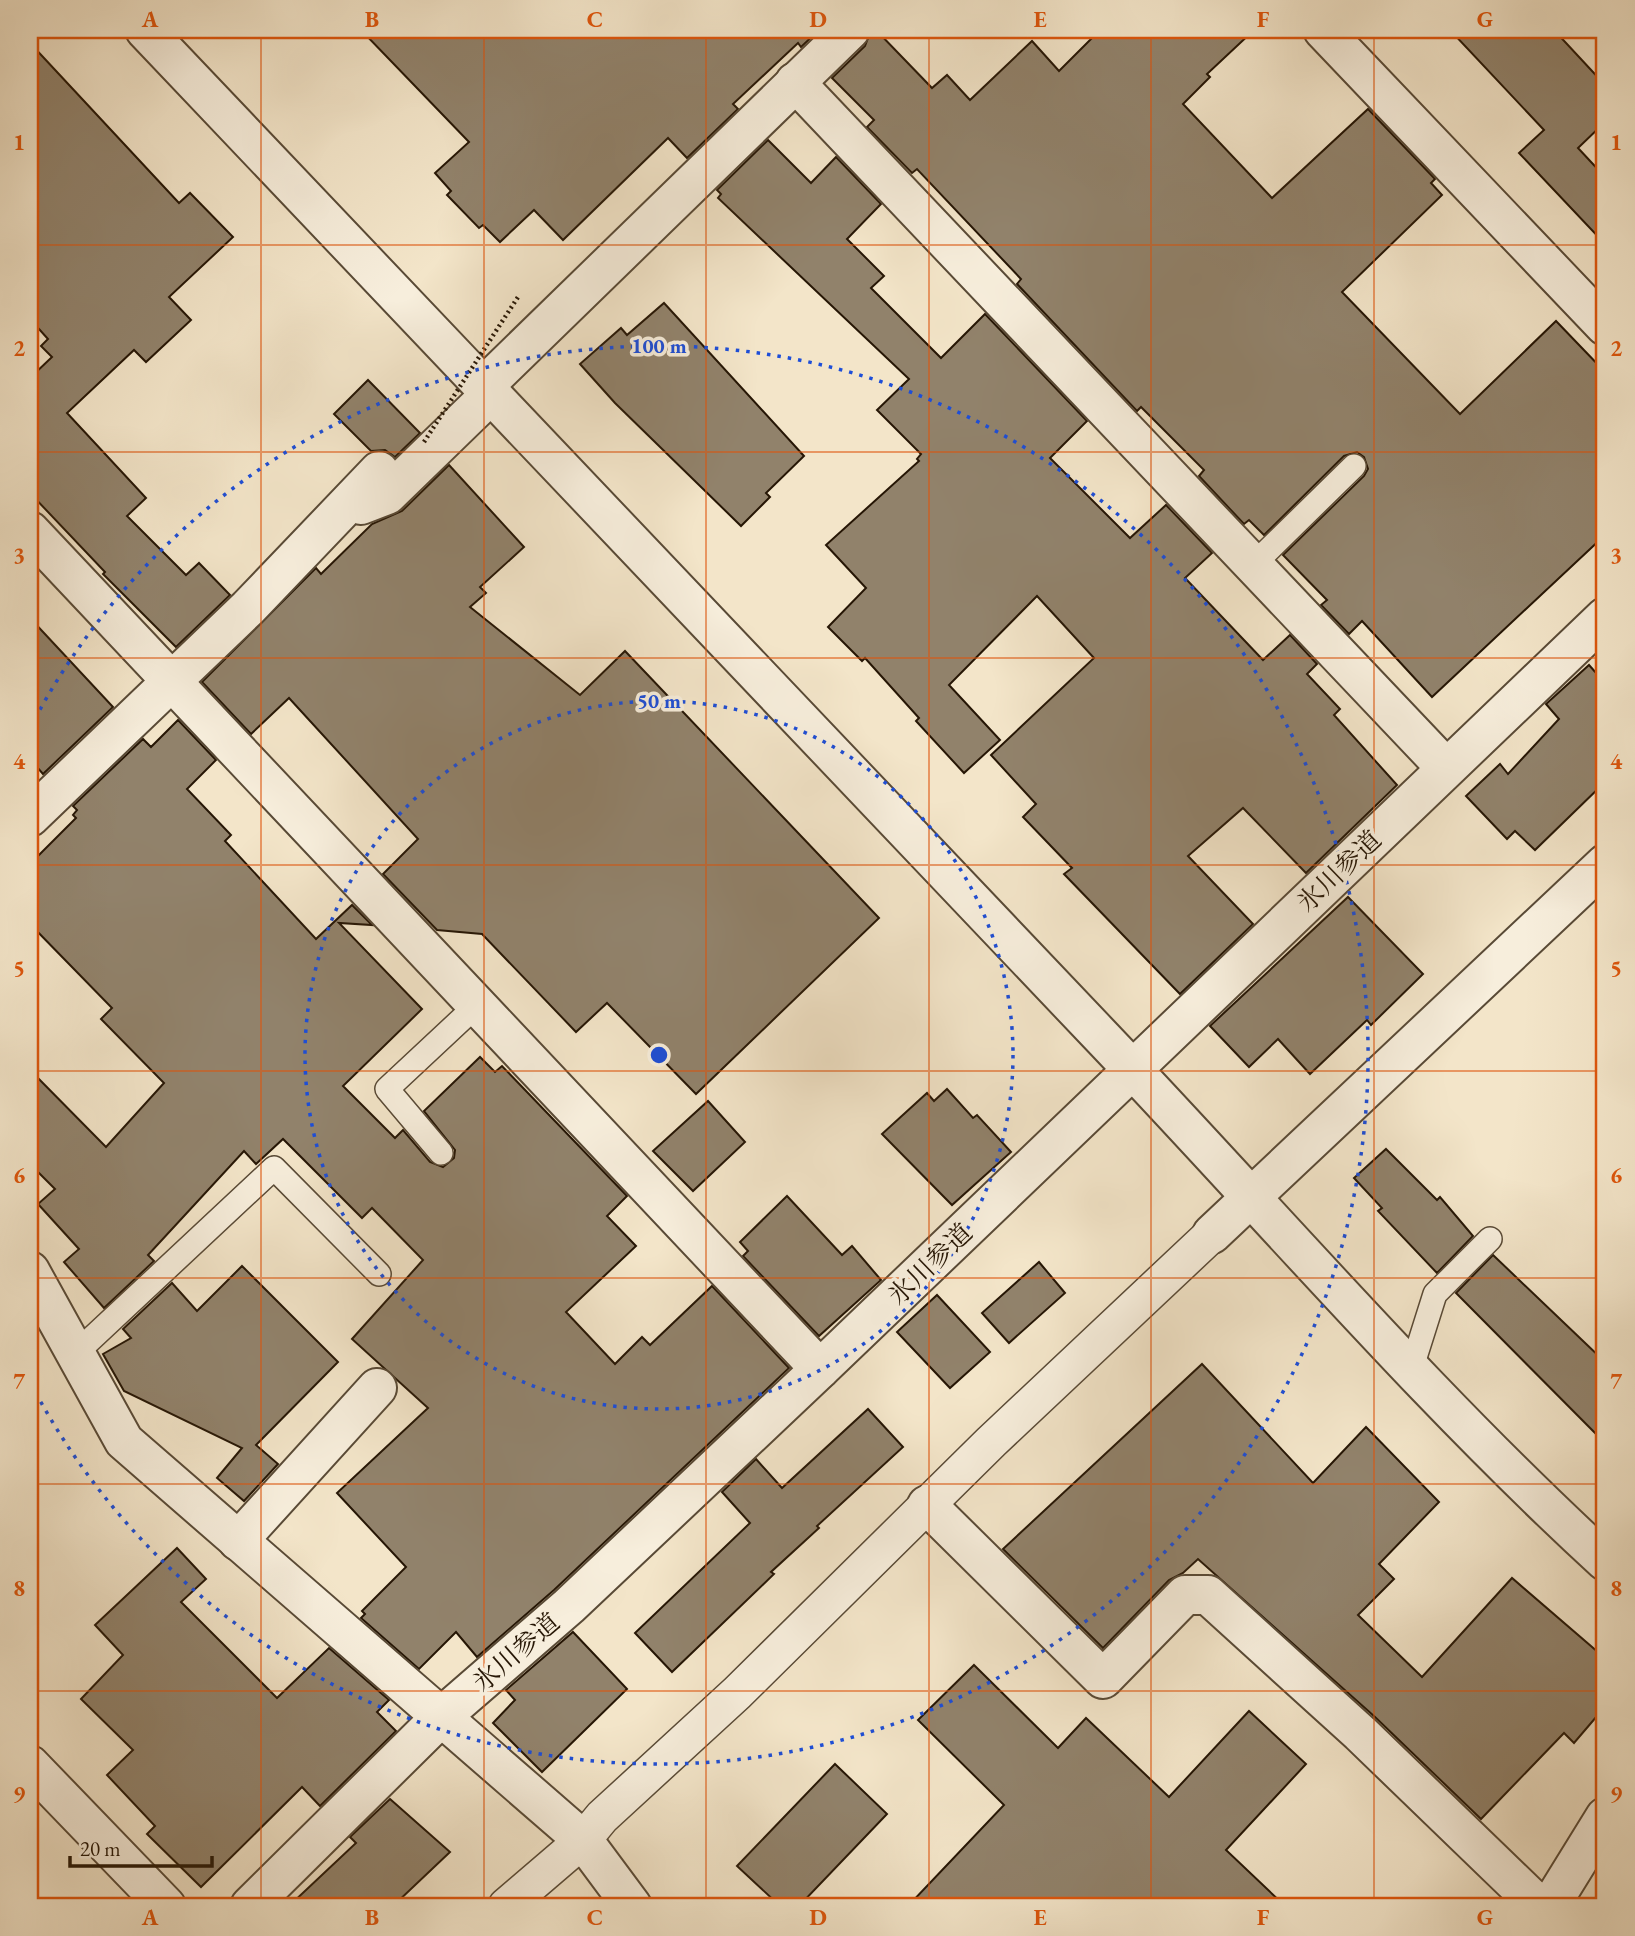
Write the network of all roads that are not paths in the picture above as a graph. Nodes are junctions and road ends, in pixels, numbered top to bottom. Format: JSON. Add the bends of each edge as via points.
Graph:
{"nodes":[{"id":1,"x":145,"y":30,"type":"edge"},
{"id":2,"x":850,"y":30,"type":"edge"},
{"id":3,"x":1323,"y":30,"type":"edge"},
{"id":4,"x":795,"y":82,"type":"junction"},
{"id":5,"x":1605,"y":326,"type":"edge"},
{"id":6,"x":487,"y":390,"type":"junction"},
{"id":7,"x":1354,"y":466,"type":"dead end"},
{"id":8,"x":379,"y":471,"type":"dead end"},
{"id":9,"x":339,"y":514,"type":"junction"},
{"id":10,"x":30,"y":531,"type":"edge"},
{"id":11,"x":1253,"y":565,"type":"junction"},
{"id":12,"x":1605,"y":617,"type":"edge"},
{"id":13,"x":172,"y":680,"type":"junction"},
{"id":14,"x":1445,"y":767,"type":"junction"},
{"id":15,"x":30,"y":817,"type":"edge"},
{"id":16,"x":1605,"y":864,"type":"edge"},
{"id":17,"x":478,"y":1004,"type":"junction"},
{"id":18,"x":1134,"y":1071,"type":"junction"},
{"id":19,"x":441,"y":1153,"type":"dead end"},
{"id":20,"x":1251,"y":1197,"type":"junction"},
{"id":21,"x":1212,"y":1234,"type":"joint"},
{"id":22,"x":1490,"y":1238,"type":"dead end"},
{"id":23,"x":30,"y":1271,"type":"edge"},
{"id":24,"x":379,"y":1274,"type":"dead end"},
{"id":25,"x":75,"y":1354,"type":"junction"},
{"id":26,"x":820,"y":1369,"type":"junction"},
{"id":27,"x":1411,"y":1370,"type":"junction"},
{"id":28,"x":377,"y":1388,"type":"dead end"},
{"id":29,"x":927,"y":1505,"type":"junction"},
{"id":30,"x":238,"y":1541,"type":"junction"},
{"id":31,"x":1605,"y":1561,"type":"edge"},
{"id":32,"x":441,"y":1717,"type":"junction"},
{"id":33,"x":30,"y":1765,"type":"edge"},
{"id":34,"x":1605,"y":1817,"type":"edge"},
{"id":35,"x":583,"y":1840,"type":"junction"},
{"id":36,"x":166,"y":1906,"type":"edge"},
{"id":37,"x":250,"y":1906,"type":"edge"},
{"id":38,"x":506,"y":1906,"type":"edge"},
{"id":39,"x":632,"y":1906,"type":"edge"},
{"id":40,"x":1539,"y":1906,"type":"edge"},
{"id":41,"x":1550,"y":1906,"type":"edge"}],
"edges":[{"from":1,"to":6,"type":"street"},
{"from":2,"to":4,"type":"street"},
{"from":3,"to":5,"type":"street"},
{"from":4,"to":6,"type":"street"},
{"from":4,"to":11,"type":"street"},
{"from":6,"to":9,"type":"street","via":[[387,495]]},
{"from":6,"to":18,"type":"street"},
{"from":7,"to":11,"type":"lane"},
{"from":8,"to":9,"type":"street"},
{"from":9,"to":13,"type":"street"},
{"from":10,"to":13,"type":"street"},
{"from":11,"to":14,"type":"street"},
{"from":12,"to":14,"type":"street","name":"氷川参道"},
{"from":13,"to":15,"type":"street"},
{"from":13,"to":17,"type":"street"},
{"from":14,"to":18,"type":"street","name":"氷川参道"},
{"from":16,"to":20,"type":"street"},
{"from":17,"to":19,"type":"lane","via":[[387,1089]]},
{"from":17,"to":26,"type":"street"},
{"from":18,"to":20,"type":"street"},
{"from":18,"to":26,"type":"street","name":"氷川参道"},
{"from":20,"to":21,"type":"street"},
{"from":20,"to":27,"type":"street"},
{"from":21,"to":29,"type":"street"},
{"from":22,"to":27,"type":"lane","via":[[1435,1294]]},
{"from":23,"to":25,"type":"street"},
{"from":24,"to":25,"type":"lane","via":[[274,1168]]},
{"from":25,"to":30,"type":"street","via":[[124,1441]]},
{"from":26,"to":32,"type":"street","name":"氷川参道","via":[[569,1606]]},
{"from":27,"to":31,"type":"street","via":[[1526,1489]]},
{"from":28,"to":30,"type":"street"},
{"from":29,"to":35,"type":"street"},
{"from":29,"to":40,"type":"street","via":[[1103,1679],[1185,1595],[1208,1595],[1360,1733]]},
{"from":30,"to":32,"type":"street"},
{"from":32,"to":35,"type":"street"},
{"from":32,"to":37,"type":"street","name":"氷川参道"},
{"from":33,"to":36,"type":"street"},
{"from":34,"to":41,"type":"street"},
{"from":35,"to":38,"type":"street"},
{"from":35,"to":39,"type":"street"}]}
